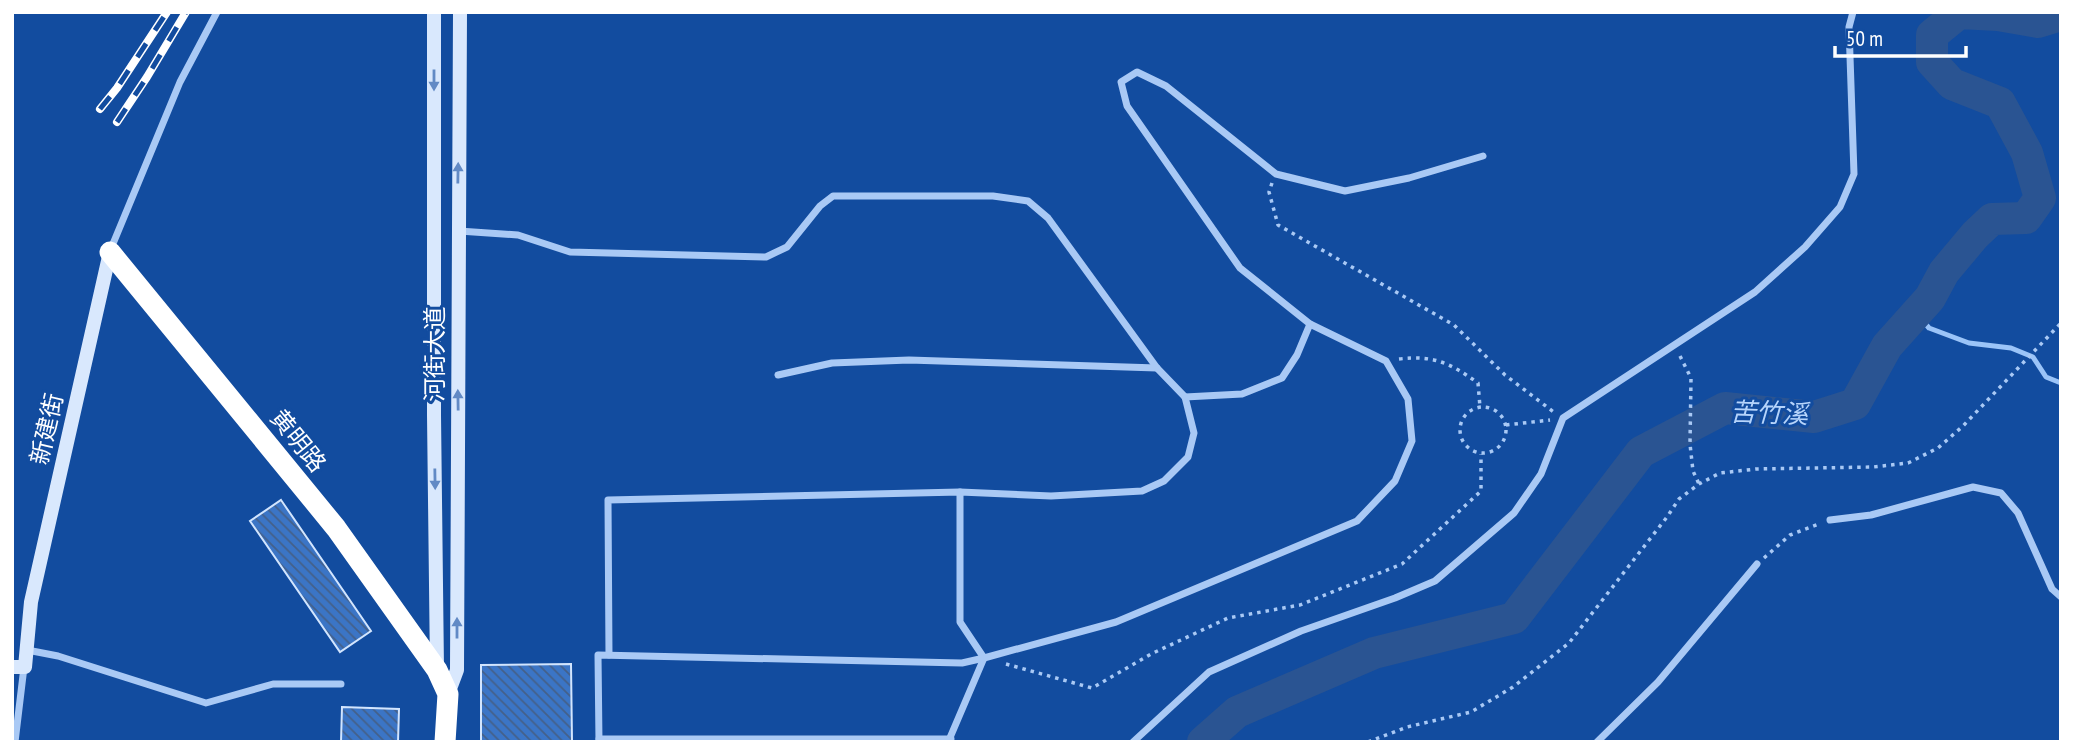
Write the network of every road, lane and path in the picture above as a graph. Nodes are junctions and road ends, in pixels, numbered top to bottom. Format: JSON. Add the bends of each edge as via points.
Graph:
{"nodes":[{"id":1,"x":216,"y":12,"type":"edge"},
{"id":2,"x":434,"y":12,"type":"edge"},
{"id":3,"x":460,"y":12,"type":"edge"},
{"id":4,"x":1853,"y":12,"type":"edge"},
{"id":5,"x":1483,"y":156,"type":"dead end"},
{"id":6,"x":1276,"y":174,"type":"junction"},
{"id":7,"x":458,"y":230,"type":"junction"},
{"id":8,"x":110,"y":252,"type":"junction"},
{"id":9,"x":2061,"y":323,"type":"edge"},
{"id":10,"x":1310,"y":324,"type":"junction"},
{"id":11,"x":1674,"y":345,"type":"junction"},
{"id":12,"x":1386,"y":360,"type":"junction"},
{"id":13,"x":1157,"y":368,"type":"junction"},
{"id":14,"x":778,"y":374,"type":"dead end"},
{"id":15,"x":1185,"y":397,"type":"junction"},
{"id":16,"x":1480,"y":407,"type":"junction"},
{"id":17,"x":1563,"y":418,"type":"junction"},
{"id":18,"x":1506,"y":425,"type":"junction"},
{"id":19,"x":1481,"y":454,"type":"junction"},
{"id":20,"x":1699,"y":484,"type":"junction"},
{"id":21,"x":960,"y":492,"type":"junction"},
{"id":22,"x":1830,"y":520,"type":"joint"},
{"id":23,"x":1757,"y":564,"type":"joint"},
{"id":24,"x":2061,"y":597,"type":"edge"},
{"id":25,"x":26,"y":650,"type":"junction"},
{"id":26,"x":609,"y":655,"type":"junction"},
{"id":27,"x":984,"y":658,"type":"junction"},
{"id":28,"x":18,"y":667,"type":"edge"},
{"id":29,"x":437,"y":670,"type":"junction"},
{"id":30,"x":341,"y":684,"type":"dead end"},
{"id":31,"x":449,"y":694,"type":"junction"},
{"id":32,"x":599,"y":740,"type":"edge"},
{"id":33,"x":950,"y":740,"type":"edge"},
{"id":34,"x":15,"y":742,"type":"edge"},
{"id":35,"x":445,"y":742,"type":"edge"},
{"id":36,"x":1133,"y":742,"type":"edge"},
{"id":37,"x":1368,"y":742,"type":"edge"},
{"id":38,"x":1597,"y":742,"type":"edge"}],
"edges":[{"from":1,"to":8,"type":"street","via":[[180,82]]},
{"from":2,"to":29,"type":"main road","name":"河街大道","one_way":true},
{"from":7,"to":3,"type":"main road","name":"河街大道","one_way":true},
{"from":4,"to":11,"type":"street","via":[[1849,27],[1854,174],[1840,207],[1805,247],[1755,292]]},
{"from":5,"to":6,"type":"street","via":[[1345,191]]},
{"from":6,"to":10,"type":"street","via":[[1166,86],[1137,72],[1121,82],[1127,106],[1240,268]]},
{"from":6,"to":17,"type":"path","via":[[1269,192],[1278,225],[1454,325],[1505,374]]},
{"from":7,"to":13,"type":"street","via":[[519,235],[570,252],[765,257],[787,247],[833,196],[993,196],[1028,201],[1048,218]]},
{"from":31,"to":7,"type":"main road","name":"河街大道","one_way":true,"via":[[457,670]]},
{"from":8,"to":25,"type":"main road","name":"新建街","via":[[31,601]]},
{"from":8,"to":29,"type":"highway","name":"黄明路","via":[[336,528]]},
{"from":9,"to":20,"type":"path","via":[[1938,448],[1908,463],[1756,469],[1720,473]]},
{"from":10,"to":12,"type":"street"},
{"from":10,"to":15,"type":"street","via":[[1282,378],[1242,394]]},
{"from":11,"to":17,"type":"street"},
{"from":11,"to":20,"type":"path","via":[[1691,378],[1690,444]]},
{"from":12,"to":16,"type":"path","via":[[1420,356],[1452,365],[1478,383]]},
{"from":12,"to":27,"type":"street","via":[[1408,399],[1412,441],[1395,481],[1357,521],[1116,622]]},
{"from":13,"to":14,"type":"street","via":[[909,360],[832,363]]},
{"from":13,"to":15,"type":"street"},
{"from":15,"to":21,"type":"street","via":[[1194,433],[1188,457],[1164,481],[1142,491],[1051,496]]},
{"from":16,"to":18,"type":"path","via":[[1499,413]]},
{"from":16,"to":19,"type":"path","via":[[1466,414],[1460,427],[1462,442]]},
{"from":17,"to":18,"type":"path"},
{"from":17,"to":36,"type":"street","via":[[1541,474],[1514,513],[1435,581],[1301,631],[1209,672]]},
{"from":18,"to":19,"type":"path","via":[[1501,446]]},
{"from":19,"to":27,"type":"path","via":[[1481,491],[1402,564],[1300,605],[1228,618],[1092,688]]},
{"from":20,"to":37,"type":"path","via":[[1679,499],[1569,643],[1513,687],[1471,712]]},
{"from":21,"to":26,"type":"street","via":[[608,500]]},
{"from":21,"to":27,"type":"street","via":[[960,622]]},
{"from":22,"to":23,"type":"path","via":[[1790,536]]},
{"from":22,"to":24,"type":"street","via":[[1871,515],[1973,487],[2001,493],[2018,513],[2052,589]]},
{"from":23,"to":38,"type":"street","via":[[1658,682]]},
{"from":25,"to":28,"type":"main road","name":"新建街"},
{"from":25,"to":30,"type":"street","via":[[206,703],[273,684]]},
{"from":26,"to":27,"type":"street","via":[[962,663]]},
{"from":26,"to":32,"type":"street","via":[[598,655]]},
{"from":27,"to":33,"type":"street"},
{"from":28,"to":34,"type":"street","name":"新建街"},
{"from":29,"to":31,"type":"highway","name":"黄明路"},
{"from":31,"to":35,"type":"highway"},
{"from":32,"to":33,"type":"street"}]}
